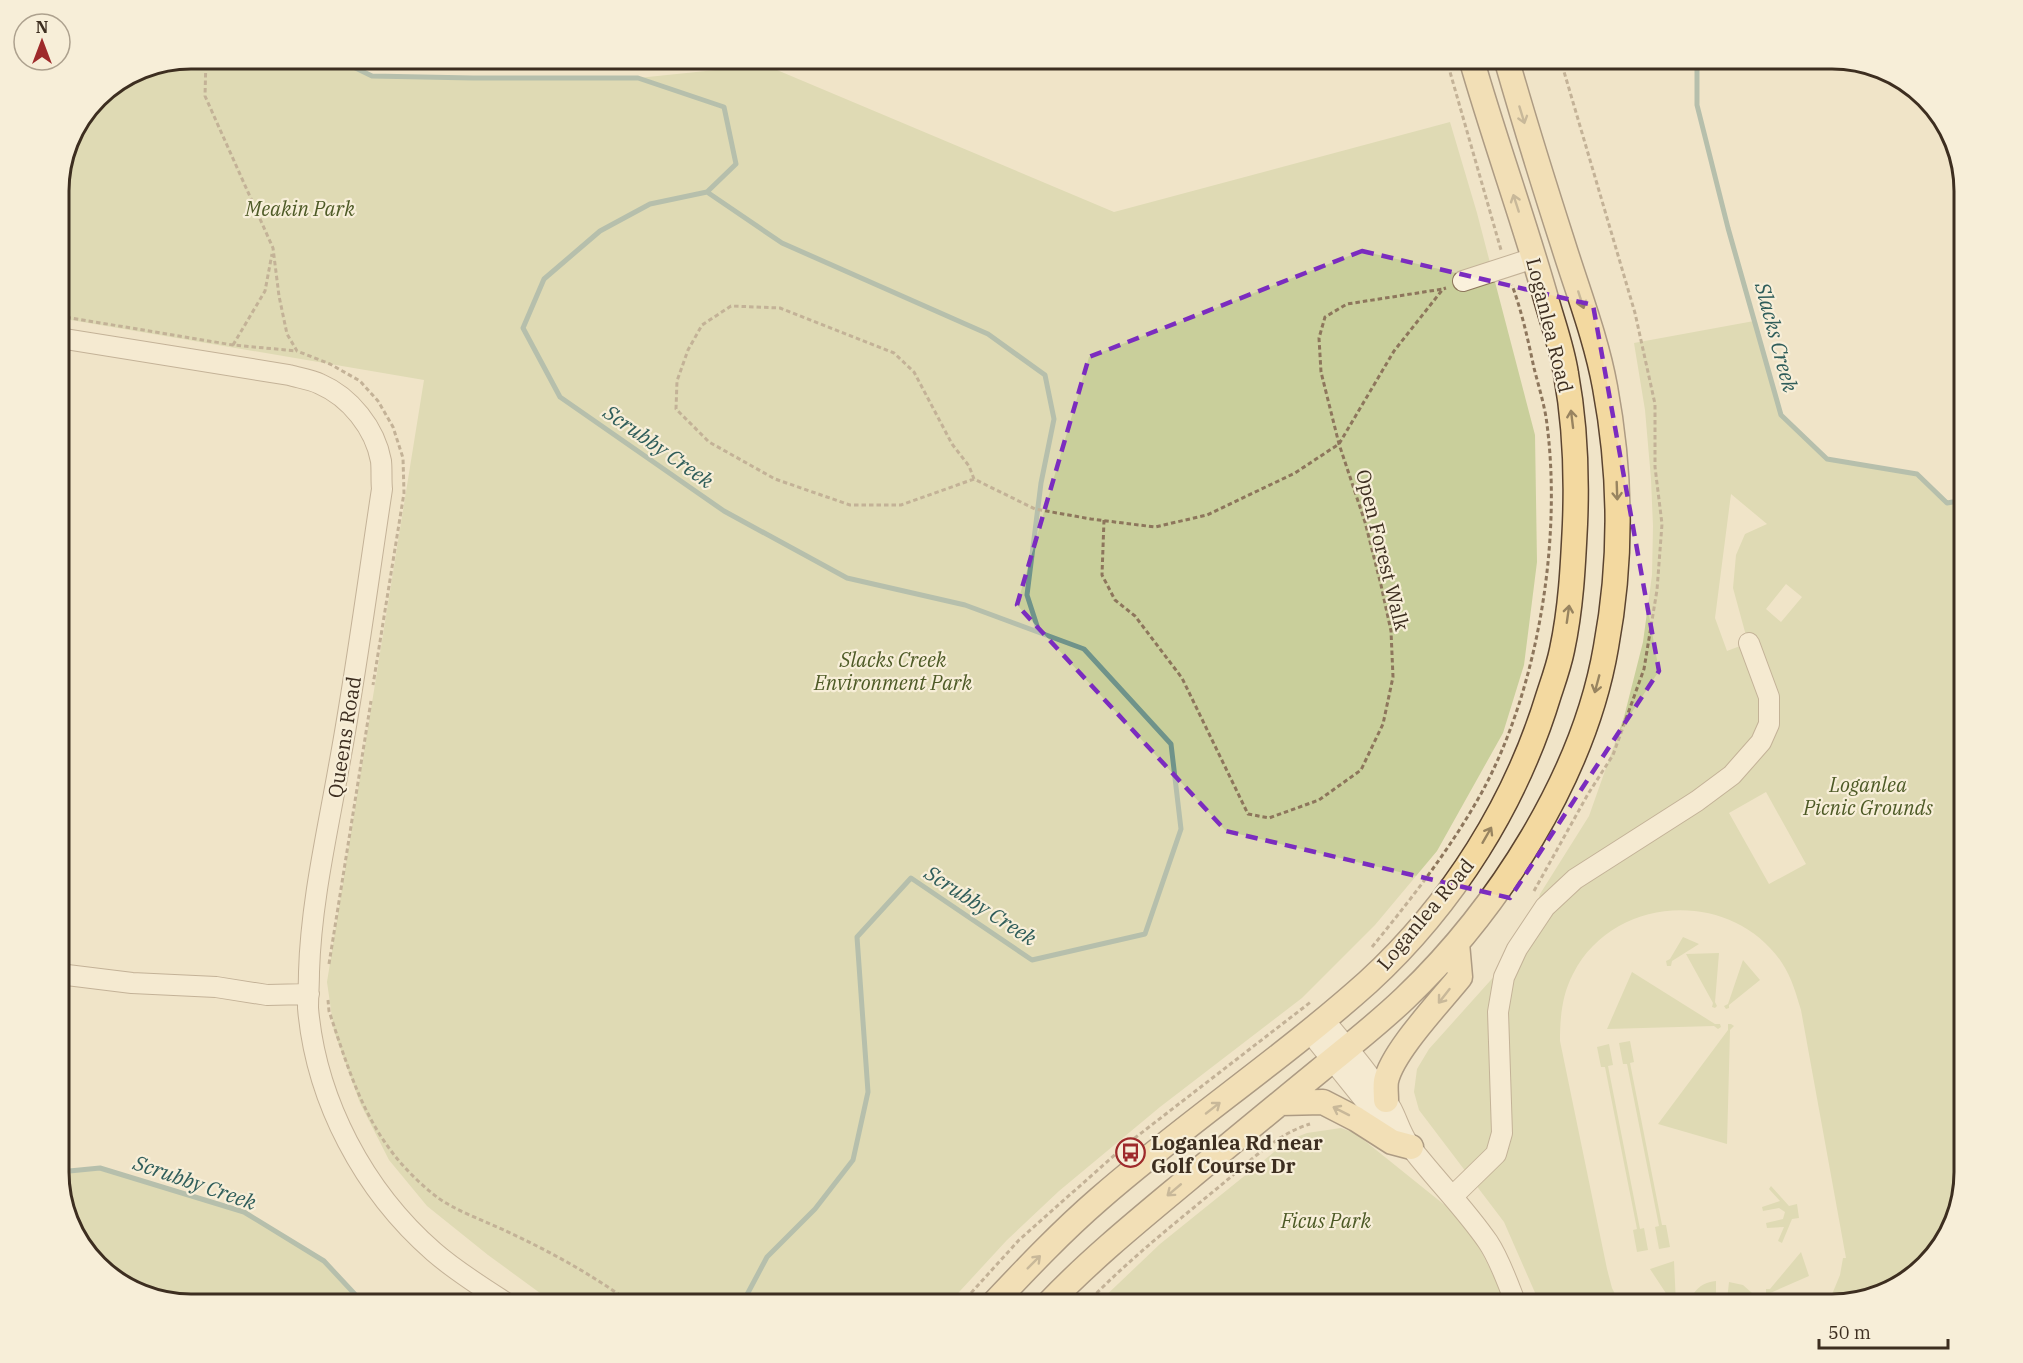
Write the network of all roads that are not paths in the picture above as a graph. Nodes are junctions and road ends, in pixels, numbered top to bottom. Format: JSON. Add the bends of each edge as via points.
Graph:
{"nodes":[{"id":1,"x":1474,"y":69,"type":"edge"},
{"id":2,"x":1509,"y":69,"type":"edge"},
{"id":3,"x":1534,"y":258,"type":"junction"},
{"id":4,"x":1463,"y":281,"type":"road end"},
{"id":5,"x":69,"y":340,"type":"edge"},
{"id":6,"x":1749,"y":643,"type":"dead end"},
{"id":7,"x":1457,"y":943,"type":"junction"},
{"id":8,"x":69,"y":975,"type":"edge"},
{"id":9,"x":309,"y":994,"type":"junction"},
{"id":10,"x":1316,"y":1016,"type":"junction"},
{"id":11,"x":1340,"y":1054,"type":"junction"},
{"id":12,"x":1386,"y":1100,"type":"junction"},
{"id":13,"x":1281,"y":1103,"type":"junction"},
{"id":14,"x":1405,"y":1139,"type":"junction"},
{"id":15,"x":1454,"y":1196,"type":"junction"},
{"id":16,"x":492,"y":1294,"type":"edge"},
{"id":17,"x":1003,"y":1294,"type":"edge"},
{"id":18,"x":1058,"y":1294,"type":"edge"},
{"id":19,"x":1511,"y":1294,"type":"edge"}],
"edges":[{"from":3,"to":1,"type":"main road","name":"Loganlea Road","one_way":true},
{"from":2,"to":7,"type":"main road","name":"Loganlea Road","one_way":true,"via":[[1593,335],[1604,384],[1613,436],[1617,565],[1596,691],[1566,774],[1502,885]]},
{"from":3,"to":4,"type":"street"},
{"from":10,"to":3,"type":"main road","name":"Loganlea Road","one_way":true,"via":[[1370,980],[1410,939],[1469,865],[1507,800],[1538,730],[1561,655],[1573,570],[1574,435],[1566,374]]},
{"from":5,"to":9,"type":"street","name":"Queens Road","via":[[319,383],[357,410],[372,436],[381,461],[382,489],[319,881],[310,945]]},
{"from":6,"to":15,"type":"street","via":[[1769,697],[1769,724],[1761,742],[1732,775],[1575,879],[1545,906],[1517,949],[1504,977],[1498,1012],[1502,1133],[1496,1154]]},
{"from":7,"to":11,"type":"main road","name":"Loganlea Road","via":[[1403,1000]]},
{"from":7,"to":12,"type":"main road","one_way":true,"via":[[1460,976],[1391,1067]]},
{"from":8,"to":9,"type":"street","via":[[267,995]]},
{"from":9,"to":16,"type":"street","name":"Queens Road","via":[[317,1064],[335,1117],[363,1168],[434,1252]]},
{"from":10,"to":11,"type":"street"},
{"from":17,"to":10,"type":"main road","name":"Loganlea Road","one_way":true,"via":[[1098,1199]]},
{"from":11,"to":12,"type":"street"},
{"from":11,"to":13,"type":"main road","name":"Loganlea Road"},
{"from":11,"to":14,"type":"street","via":[[1379,1118]]},
{"from":12,"to":14,"type":"street"},
{"from":14,"to":13,"type":"main road","one_way":true,"via":[[1392,1142],[1323,1102]]},
{"from":13,"to":18,"type":"main road","name":"Loganlea Road","one_way":true,"via":[[1121,1234]]},
{"from":14,"to":15,"type":"street"},
{"from":15,"to":19,"type":"street","via":[[1489,1243]]}]}
